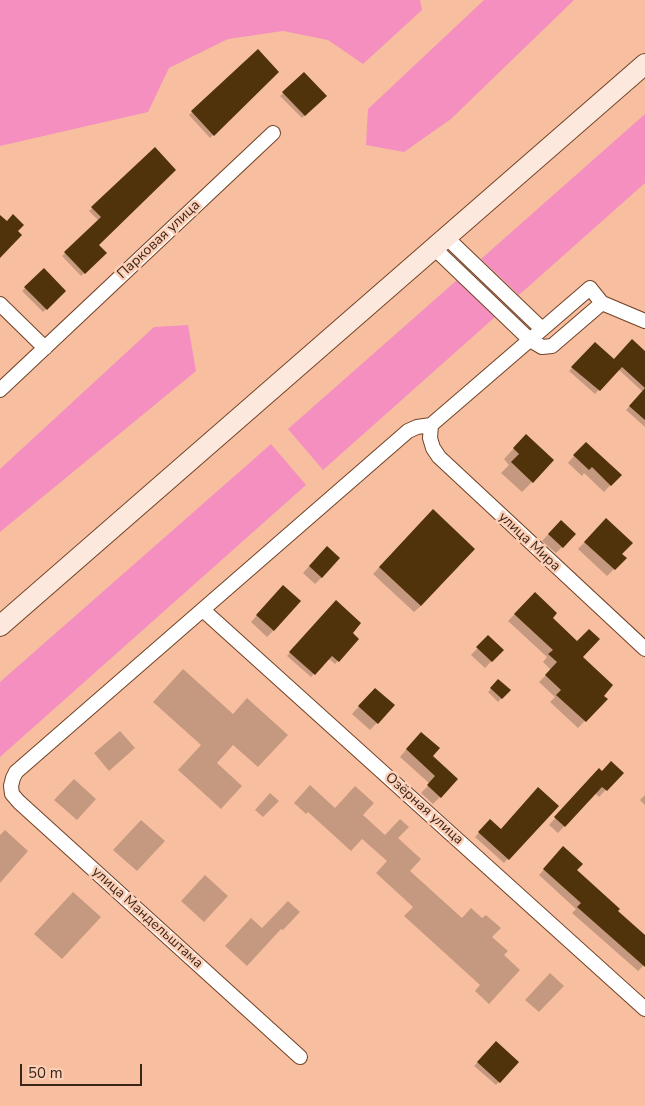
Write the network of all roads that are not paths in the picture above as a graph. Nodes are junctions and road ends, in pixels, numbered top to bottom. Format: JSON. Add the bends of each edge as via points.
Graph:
{"nodes":[{"id":1,"x":645,"y":64,"type":"edge"},
{"id":2,"x":272,"y":133,"type":"dead end"},
{"id":3,"x":440,"y":243,"type":"junction"},
{"id":4,"x":602,"y":302,"type":"junction"},
{"id":5,"x":0,"y":304,"type":"edge"},
{"id":6,"x":645,"y":321,"type":"edge"},
{"id":7,"x":542,"y":329,"type":"junction"},
{"id":8,"x":530,"y":340,"type":"junction"},
{"id":9,"x":45,"y":348,"type":"junction"},
{"id":10,"x":0,"y":390,"type":"edge"},
{"id":11,"x":431,"y":425,"type":"junction"},
{"id":12,"x":203,"y":610,"type":"junction"},
{"id":13,"x":0,"y":626,"type":"edge"},
{"id":14,"x":645,"y":649,"type":"edge"},
{"id":15,"x":645,"y":1009,"type":"edge"},
{"id":16,"x":300,"y":1057,"type":"dead end"}],
"edges":[{"from":1,"to":3,"type":"street"},
{"from":2,"to":9,"type":"street","name":"Парковая улица"},
{"from":3,"to":7,"type":"street"},
{"from":3,"to":8,"type":"street"},
{"from":3,"to":13,"type":"street"},
{"from":4,"to":6,"type":"street"},
{"from":4,"to":7,"type":"street","via":[[590,288]]},
{"from":4,"to":8,"type":"street","via":[[552,346],[542,347]]},
{"from":5,"to":9,"type":"street"},
{"from":7,"to":8,"type":"street"},
{"from":8,"to":11,"type":"street"},
{"from":9,"to":10,"type":"street","name":"Парковая улица"},
{"from":11,"to":12,"type":"street","via":[[408,431]]},
{"from":11,"to":14,"type":"street","name":"улица Мира","via":[[430,438],[439,458]]},
{"from":12,"to":15,"type":"street","name":"Озёрная улица"},
{"from":12,"to":16,"type":"street","name":"улица Мандельштама","via":[[16,772],[10,786],[18,802]]}]}
